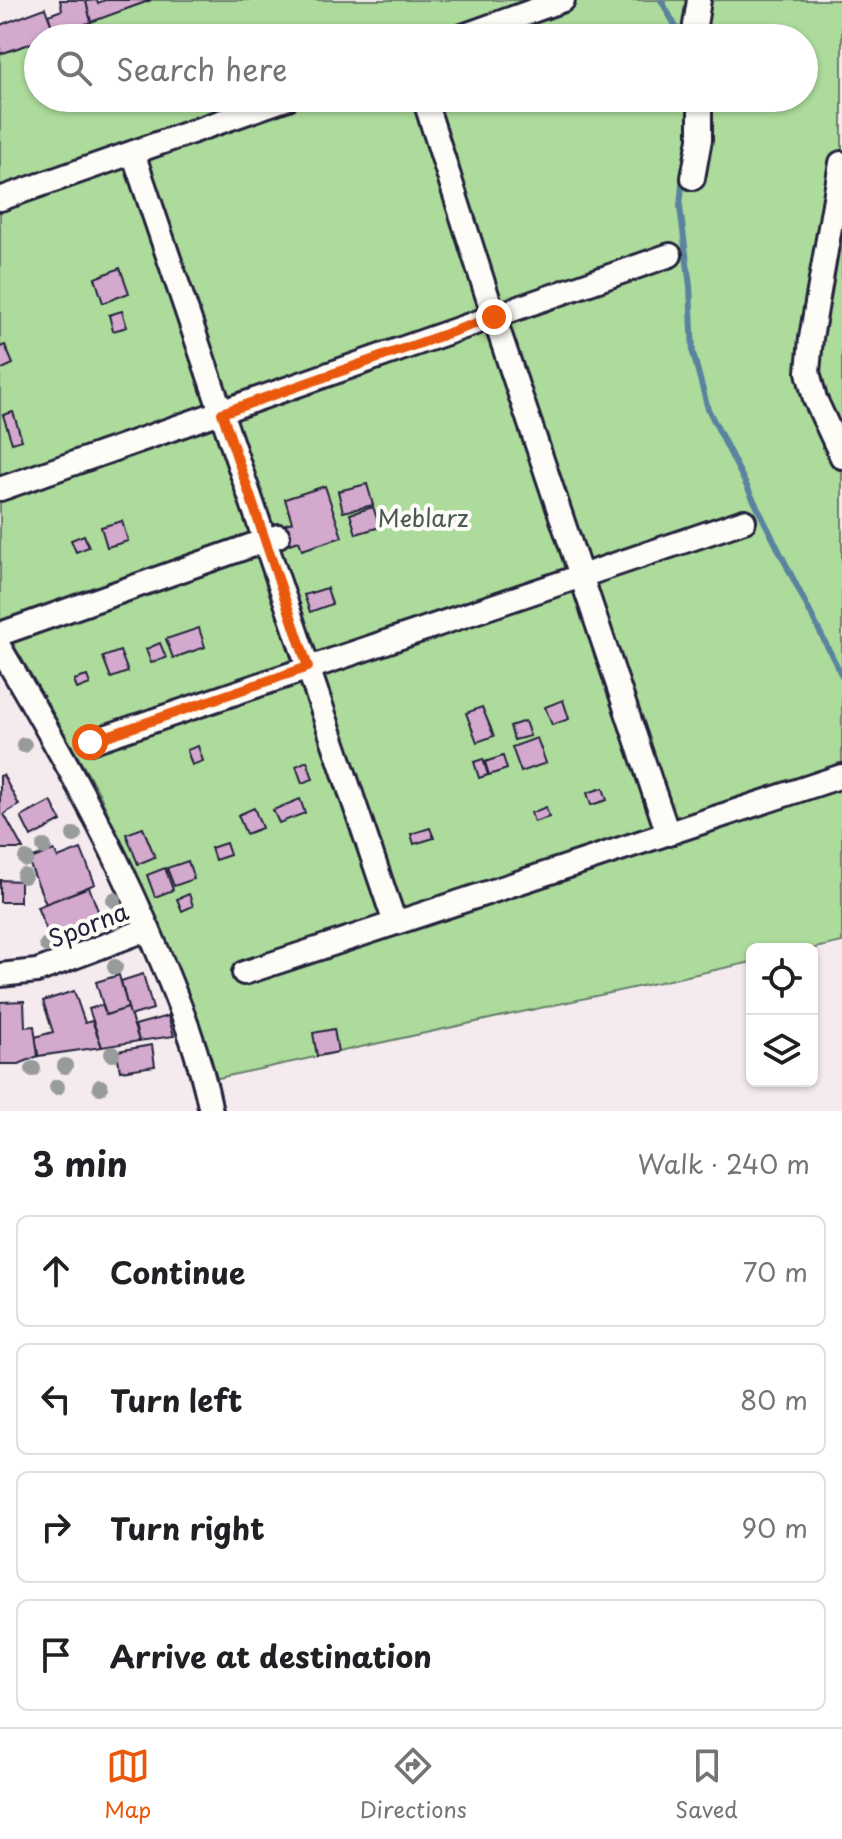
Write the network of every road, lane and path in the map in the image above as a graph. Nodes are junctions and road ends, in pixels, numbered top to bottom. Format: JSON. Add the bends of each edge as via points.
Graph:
{"nodes":[{"id":1,"x":563,"y":0,"type":"edge"},
{"id":2,"x":699,"y":0,"type":"edge"},
{"id":3,"x":496,"y":24,"type":"edge"},
{"id":4,"x":695,"y":24,"type":"edge"},
{"id":5,"x":249,"y":112,"type":"edge"},
{"id":6,"x":428,"y":112,"type":"edge"},
{"id":7,"x":700,"y":112,"type":"edge"},
{"id":8,"x":133,"y":153,"type":"junction"},
{"id":9,"x":842,"y":161,"type":"edge"},
{"id":10,"x":693,"y":178,"type":"dead end"},
{"id":11,"x":0,"y":199,"type":"edge"},
{"id":12,"x":670,"y":255,"type":"dead end"},
{"id":13,"x":494,"y":317,"type":"junction"},
{"id":14,"x":222,"y":413,"type":"junction"},
{"id":15,"x":842,"y":457,"type":"edge"},
{"id":16,"x":0,"y":489,"type":"edge"},
{"id":17,"x":744,"y":521,"type":"dead end"},
{"id":18,"x":272,"y":538,"type":"junction"},
{"id":19,"x":582,"y":576,"type":"junction"},
{"id":20,"x":0,"y":634,"type":"edge"},
{"id":21,"x":0,"y":648,"type":"edge"},
{"id":22,"x":308,"y":667,"type":"junction"},
{"id":23,"x":90,"y":742,"type":"dead end"},
{"id":24,"x":842,"y":776,"type":"edge"},
{"id":25,"x":668,"y":834,"type":"junction"},
{"id":26,"x":395,"y":923,"type":"junction"},
{"id":27,"x":148,"y":929,"type":"junction"},
{"id":28,"x":244,"y":973,"type":"dead end"},
{"id":29,"x":0,"y":975,"type":"edge"},
{"id":30,"x":211,"y":1111,"type":"edge"}],
"edges":[{"from":1,"to":3,"type":"street"},
{"from":2,"to":4,"type":"street"},
{"from":5,"to":8,"type":"street"},
{"from":6,"to":13,"type":"street"},
{"from":7,"to":10,"type":"street"},
{"from":8,"to":11,"type":"street"},
{"from":8,"to":14,"type":"street"},
{"from":9,"to":15,"type":"street","via":[[808,372]]},
{"from":12,"to":13,"type":"street"},
{"from":13,"to":14,"type":"street"},
{"from":13,"to":19,"type":"street"},
{"from":14,"to":16,"type":"street"},
{"from":14,"to":18,"type":"street"},
{"from":17,"to":19,"type":"street"},
{"from":18,"to":20,"type":"street"},
{"from":18,"to":22,"type":"street"},
{"from":19,"to":22,"type":"street"},
{"from":19,"to":25,"type":"street"},
{"from":21,"to":27,"type":"street","via":[[82,788]]},
{"from":22,"to":23,"type":"street"},
{"from":22,"to":26,"type":"street"},
{"from":24,"to":25,"type":"street"},
{"from":25,"to":26,"type":"street"},
{"from":26,"to":28,"type":"street"},
{"from":27,"to":29,"type":"street","name":"Sporna","via":[[37,971]]},
{"from":27,"to":30,"type":"street","via":[[186,1022]]}]}
